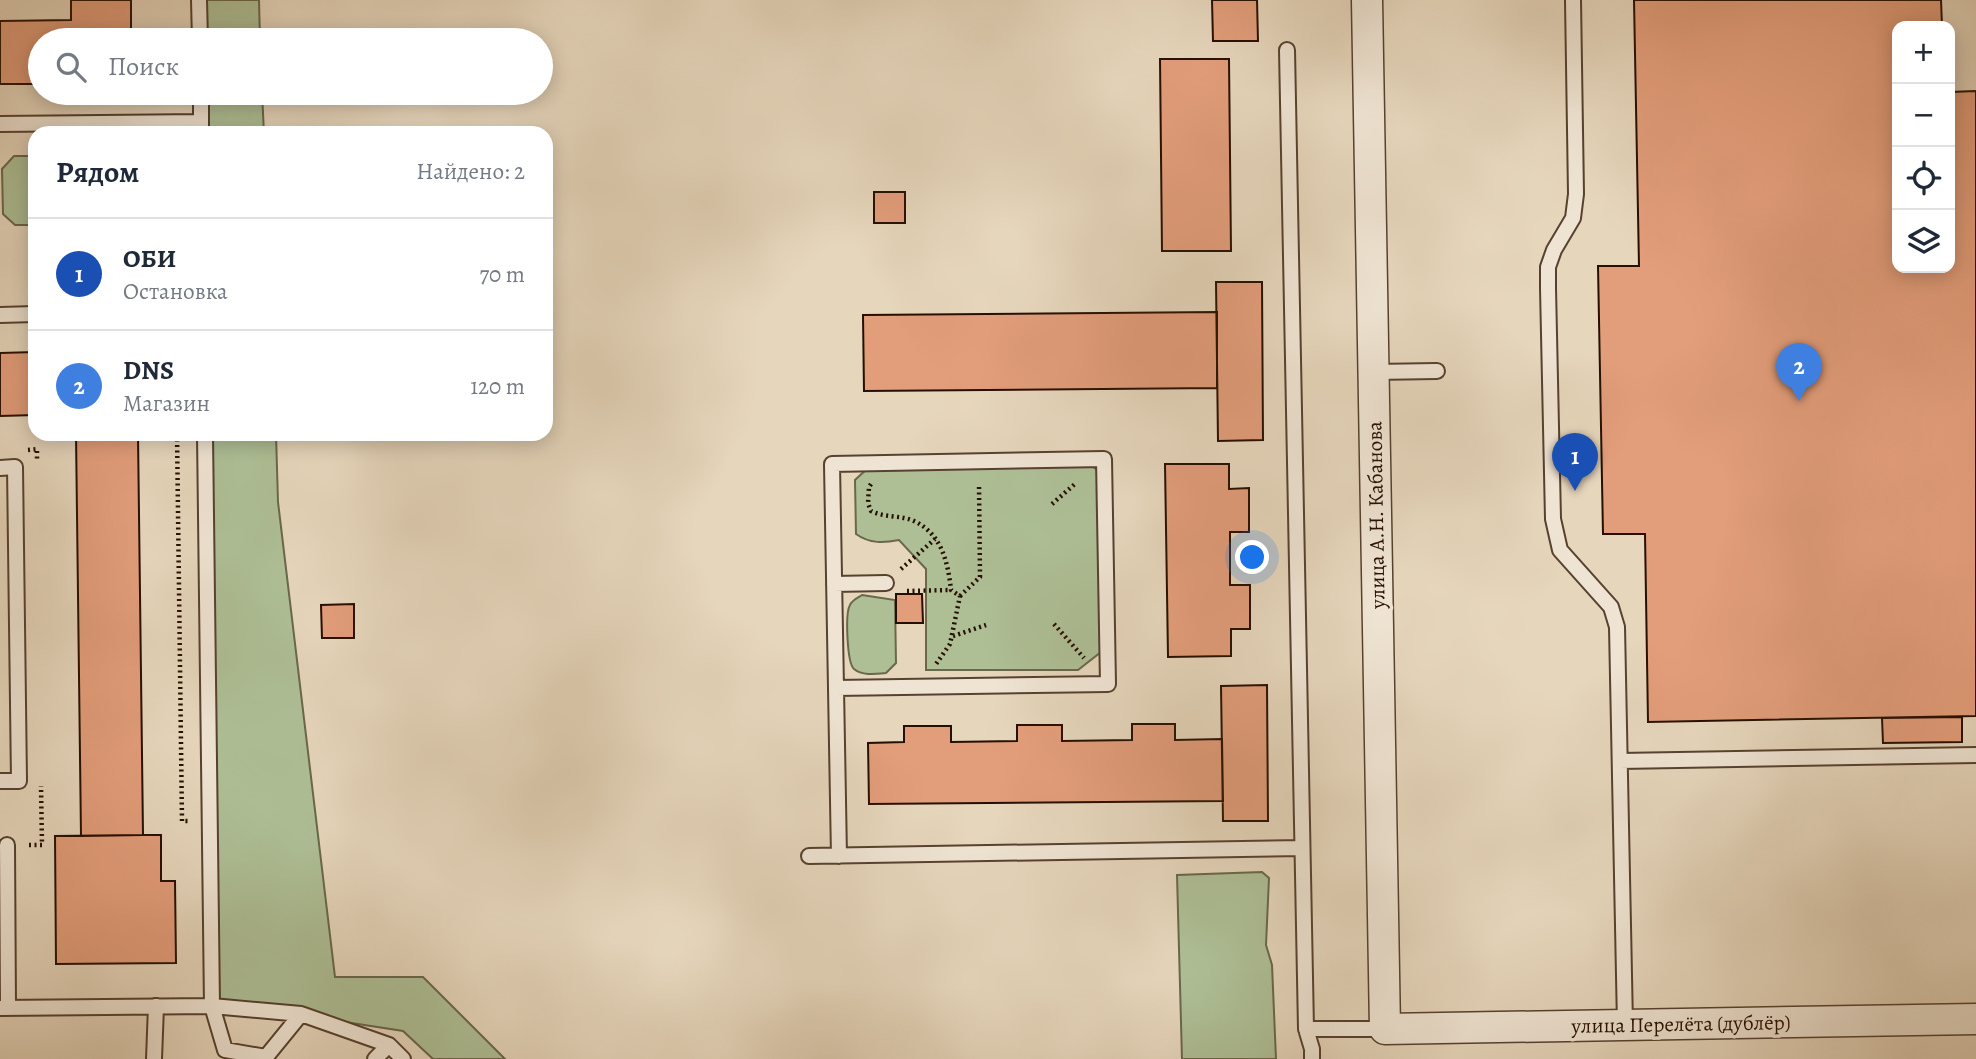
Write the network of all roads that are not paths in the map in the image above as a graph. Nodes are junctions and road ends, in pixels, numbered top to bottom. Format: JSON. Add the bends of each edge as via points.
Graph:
{"nodes":[{"id":1,"x":200,"y":0,"type":"edge"},
{"id":2,"x":1367,"y":0,"type":"edge"},
{"id":3,"x":1573,"y":0,"type":"edge"},
{"id":4,"x":200,"y":28,"type":"edge"},
{"id":5,"x":1287,"y":50,"type":"dead end"},
{"id":6,"x":201,"y":105,"type":"edge"},
{"id":7,"x":0,"y":124,"type":"edge"},
{"id":8,"x":134,"y":126,"type":"edge"},
{"id":9,"x":201,"y":126,"type":"edge"},
{"id":10,"x":28,"y":314,"type":"edge"},
{"id":11,"x":0,"y":315,"type":"edge"},
{"id":12,"x":1437,"y":371,"type":"dead end"},
{"id":13,"x":1374,"y":372,"type":"junction"},
{"id":14,"x":205,"y":441,"type":"edge"},
{"id":15,"x":0,"y":468,"type":"edge"},
{"id":16,"x":886,"y":583,"type":"road end"},
{"id":17,"x":834,"y":584,"type":"junction"},
{"id":18,"x":836,"y":688,"type":"junction"},
{"id":19,"x":1976,"y":755,"type":"edge"},
{"id":20,"x":1620,"y":761,"type":"junction"},
{"id":21,"x":0,"y":781,"type":"edge"},
{"id":22,"x":7,"y":845,"type":"dead end"},
{"id":23,"x":1302,"y":848,"type":"junction"},
{"id":24,"x":809,"y":856,"type":"dead end"},
{"id":25,"x":839,"y":856,"type":"junction"},
{"id":26,"x":156,"y":1006,"type":"junction"},
{"id":27,"x":212,"y":1006,"type":"junction"},
{"id":28,"x":4,"y":1008,"type":"edge"},
{"id":29,"x":300,"y":1014,"type":"junction"},
{"id":30,"x":1976,"y":1019,"type":"edge"},
{"id":31,"x":1625,"y":1025,"type":"junction"},
{"id":32,"x":1306,"y":1029,"type":"junction"},
{"id":33,"x":1385,"y":1029,"type":"junction"},
{"id":34,"x":389,"y":1045,"type":"junction"},
{"id":35,"x":154,"y":1059,"type":"edge"},
{"id":36,"x":375,"y":1059,"type":"edge"},
{"id":37,"x":403,"y":1059,"type":"edge"},
{"id":38,"x":1312,"y":1059,"type":"edge"}],
"edges":[{"from":1,"to":4,"type":"lane"},
{"from":2,"to":13,"type":"street","name":"улица А.Н. Кабанова"},
{"from":3,"to":20,"type":"lane","via":[[1576,194],[1573,218],[1553,250],[1548,288],[1553,519],[1560,550],[1611,607],[1617,627]]},
{"from":5,"to":23,"type":"lane"},
{"from":6,"to":9,"type":"lane"},
{"from":7,"to":8,"type":"lane"},
{"from":10,"to":11,"type":"lane"},
{"from":12,"to":13,"type":"lane"},
{"from":13,"to":33,"type":"street","name":"улица А.Н. Кабанова"},
{"from":14,"to":27,"type":"lane"},
{"from":15,"to":21,"type":"lane","via":[[15,467],[19,781]]},
{"from":16,"to":17,"type":"lane"},
{"from":17,"to":18,"type":"lane"},
{"from":17,"to":18,"type":"lane","via":[[832,464],[1104,459],[1108,684]]},
{"from":18,"to":25,"type":"lane"},
{"from":19,"to":20,"type":"lane"},
{"from":20,"to":31,"type":"lane"},
{"from":22,"to":28,"type":"lane"},
{"from":23,"to":25,"type":"lane"},
{"from":23,"to":32,"type":"lane"},
{"from":24,"to":25,"type":"lane"},
{"from":26,"to":27,"type":"lane"},
{"from":26,"to":28,"type":"lane"},
{"from":26,"to":35,"type":"lane"},
{"from":27,"to":29,"type":"lane"},
{"from":27,"to":29,"type":"lane","via":[[225,1050],[266,1057]]},
{"from":29,"to":34,"type":"lane"},
{"from":30,"to":31,"type":"street","name":"улица Перелёта (дублёр)"},
{"from":31,"to":33,"type":"street","name":"улица Перелёта (дублёр)"},
{"from":32,"to":33,"type":"lane"},
{"from":32,"to":38,"type":"lane"},
{"from":34,"to":36,"type":"lane"},
{"from":34,"to":37,"type":"lane"}]}
